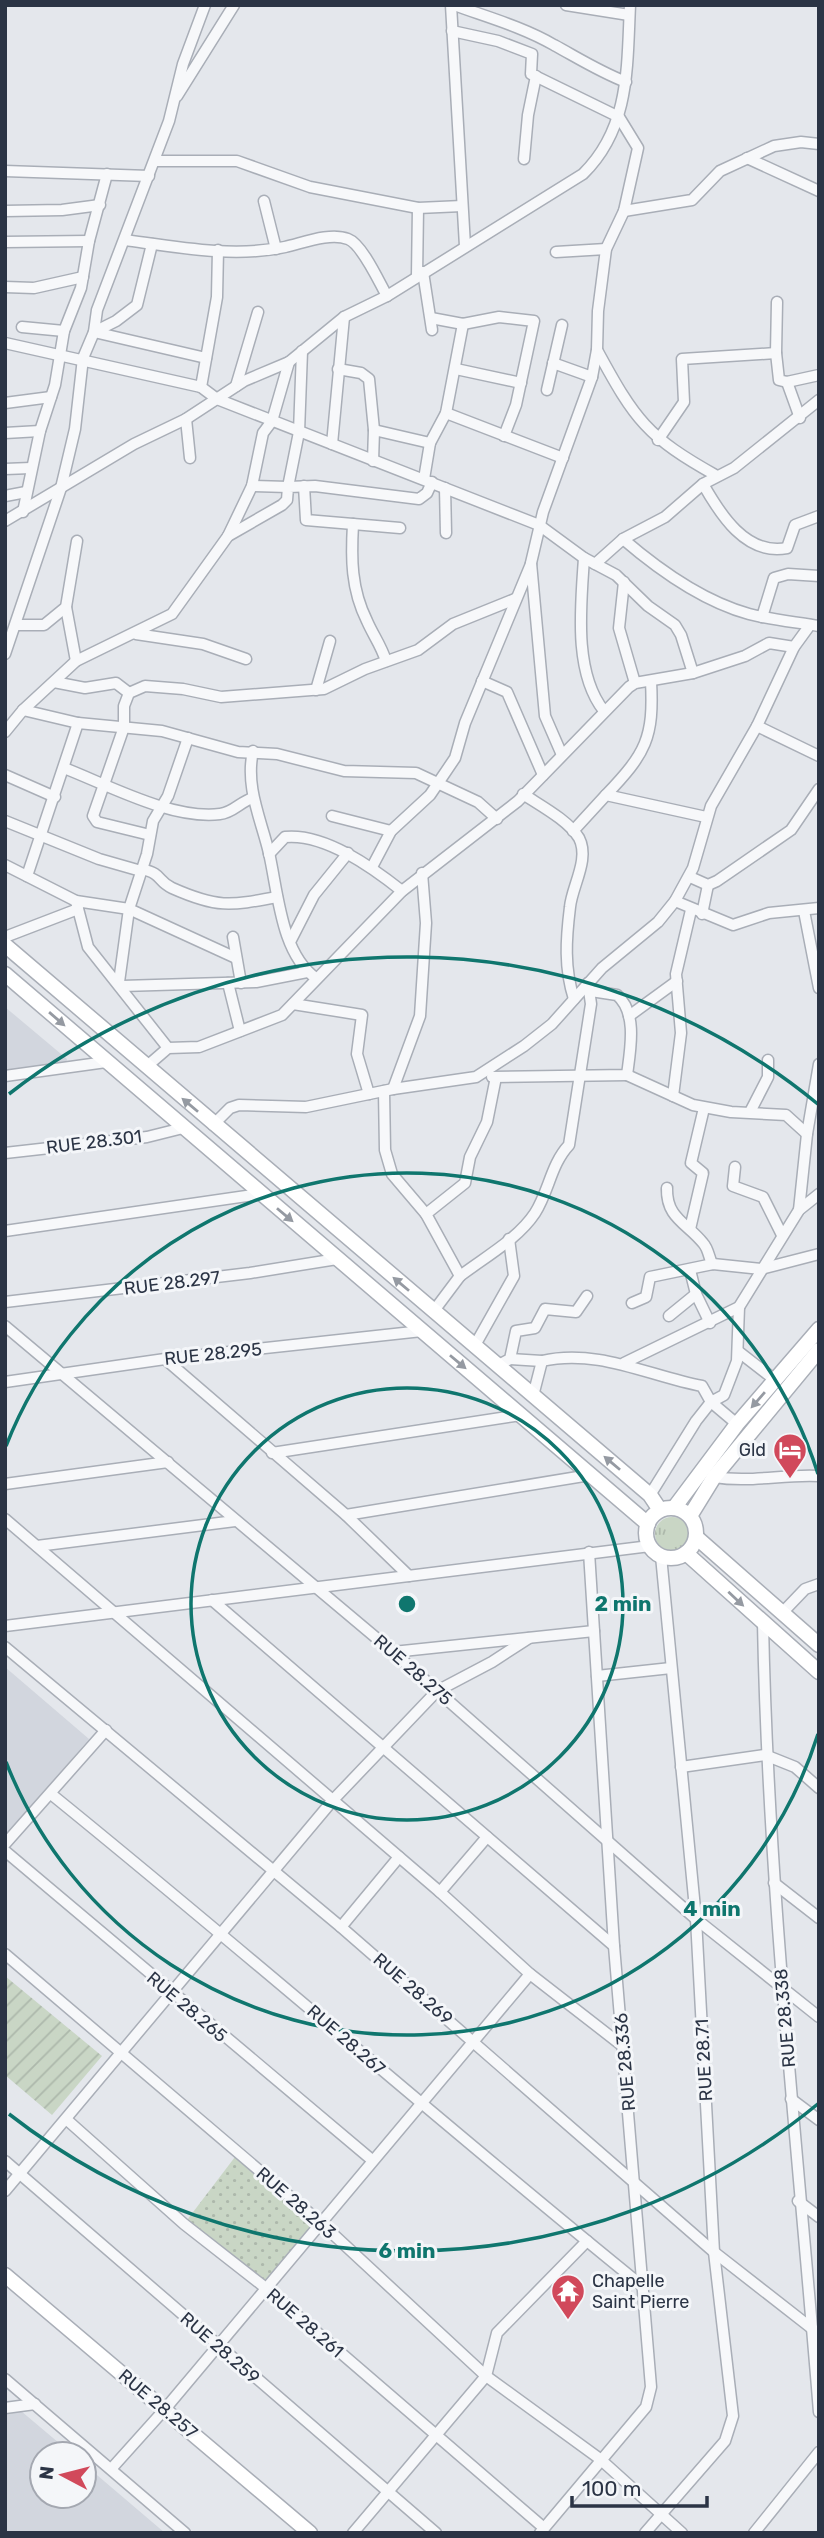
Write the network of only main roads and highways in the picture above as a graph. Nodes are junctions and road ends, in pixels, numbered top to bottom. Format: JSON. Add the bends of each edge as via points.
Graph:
{"nodes":[{"id":1,"x":5,"y":945,"type":"edge"},
{"id":2,"x":5,"y":974,"type":"edge"},
{"id":3,"x":819,"y":1329,"type":"edge"},
{"id":4,"x":819,"y":1350,"type":"edge"},
{"id":5,"x":667,"y":1509,"type":"junction"},
{"id":6,"x":690,"y":1516,"type":"junction"},
{"id":7,"x":648,"y":1524,"type":"junction"},
{"id":8,"x":696,"y":1537,"type":"junction"},
{"id":9,"x":686,"y":1553,"type":"junction"},
{"id":10,"x":819,"y":1645,"type":"edge"},
{"id":11,"x":819,"y":1672,"type":"edge"},
{"id":12,"x":5,"y":2275,"type":"edge"},
{"id":13,"x":310,"y":2533,"type":"edge"}],
"edges":[{"from":5,"to":1,"type":"main road","one_way":true,"via":[[533,1396],[503,1362],[474,1347]]},
{"from":2,"to":7,"type":"main road","one_way":true},
{"from":3,"to":5,"type":"main road","one_way":true},
{"from":4,"to":6,"type":"main road","via":[[714,1477]]},
{"from":5,"to":6,"type":"main road"},
{"from":5,"to":7,"type":"main road"},
{"from":6,"to":8,"type":"main road"},
{"from":7,"to":9,"type":"main road","via":[[646,1535],[656,1551],[674,1558]]},
{"from":8,"to":9,"type":"main road"},
{"from":8,"to":10,"type":"main road"},
{"from":9,"to":11,"type":"main road","one_way":true},
{"from":12,"to":13,"type":"main road","name":"RUE 28.257"}]}
